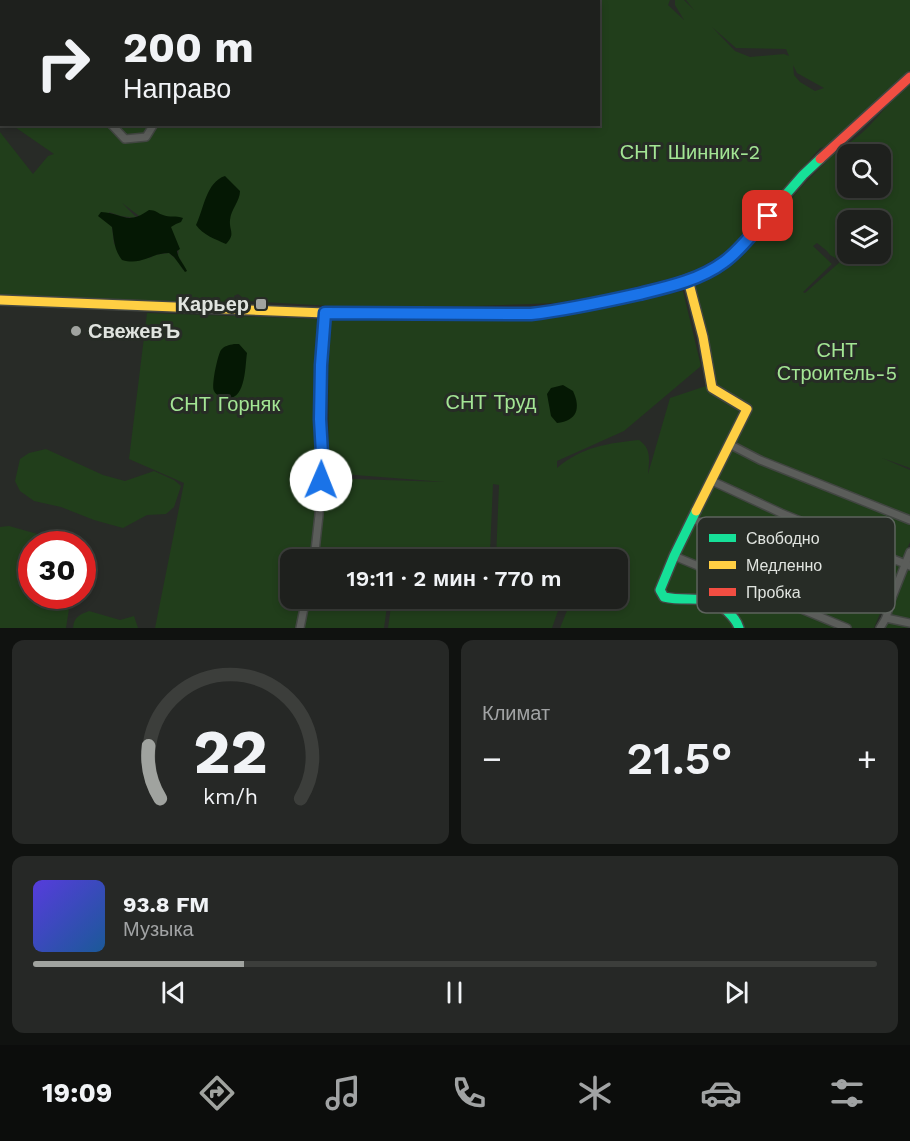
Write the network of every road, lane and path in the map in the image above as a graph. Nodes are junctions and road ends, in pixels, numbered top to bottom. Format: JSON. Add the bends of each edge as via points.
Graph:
{"nodes":[{"id":1,"x":910,"y":77,"type":"edge"},
{"id":2,"x":113,"y":126,"type":"edge"},
{"id":3,"x":153,"y":126,"type":"edge"},
{"id":4,"x":688,"y":280,"type":"junction"},
{"id":5,"x":0,"y":300,"type":"edge"},
{"id":6,"x":325,"y":313,"type":"junction"},
{"id":7,"x":729,"y":444,"type":"junction"},
{"id":8,"x":712,"y":481,"type":"junction"},
{"id":9,"x":791,"y":517,"type":"edge"},
{"id":10,"x":693,"y":519,"type":"junction"},
{"id":11,"x":910,"y":520,"type":"edge"},
{"id":12,"x":697,"y":521,"type":"edge"},
{"id":13,"x":315,"y":549,"type":"edge"},
{"id":14,"x":910,"y":552,"type":"edge"},
{"id":15,"x":674,"y":556,"type":"junction"},
{"id":16,"x":908,"y":565,"type":"edge"},
{"id":17,"x":697,"y":566,"type":"edge"},
{"id":18,"x":895,"y":592,"type":"edge"},
{"id":19,"x":697,"y":599,"type":"edge"},
{"id":20,"x":304,"y":609,"type":"edge"},
{"id":21,"x":729,"y":613,"type":"edge"},
{"id":22,"x":811,"y":613,"type":"edge"},
{"id":23,"x":887,"y":613,"type":"edge"},
{"id":24,"x":886,"y":618,"type":"junction"},
{"id":25,"x":910,"y":623,"type":"edge"},
{"id":26,"x":300,"y":628,"type":"edge"},
{"id":27,"x":739,"y":628,"type":"edge"},
{"id":28,"x":847,"y":628,"type":"edge"},
{"id":29,"x":880,"y":628,"type":"edge"}],
"edges":[{"from":1,"to":4,"type":"street","via":[[803,176],[733,255]]},
{"from":2,"to":3,"type":"street","via":[[125,139],[146,137]]},
{"from":4,"to":6,"type":"street","via":[[603,302],[531,314]]},
{"from":4,"to":7,"type":"street","via":[[712,388],[747,409]]},
{"from":5,"to":6,"type":"street"},
{"from":6,"to":13,"type":"street"},
{"from":7,"to":8,"type":"street"},
{"from":7,"to":11,"type":"street"},
{"from":8,"to":9,"type":"street"},
{"from":8,"to":10,"type":"street"},
{"from":10,"to":12,"type":"street"},
{"from":10,"to":15,"type":"street"},
{"from":14,"to":16,"type":"street"},
{"from":15,"to":17,"type":"street"},
{"from":15,"to":19,"type":"street","via":[[660,590],[664,597],[673,600]]},
{"from":16,"to":18,"type":"street"},
{"from":20,"to":26,"type":"street"},
{"from":21,"to":27,"type":"street"},
{"from":22,"to":28,"type":"street"},
{"from":23,"to":24,"type":"street"},
{"from":24,"to":25,"type":"street"},
{"from":24,"to":29,"type":"street"}]}
